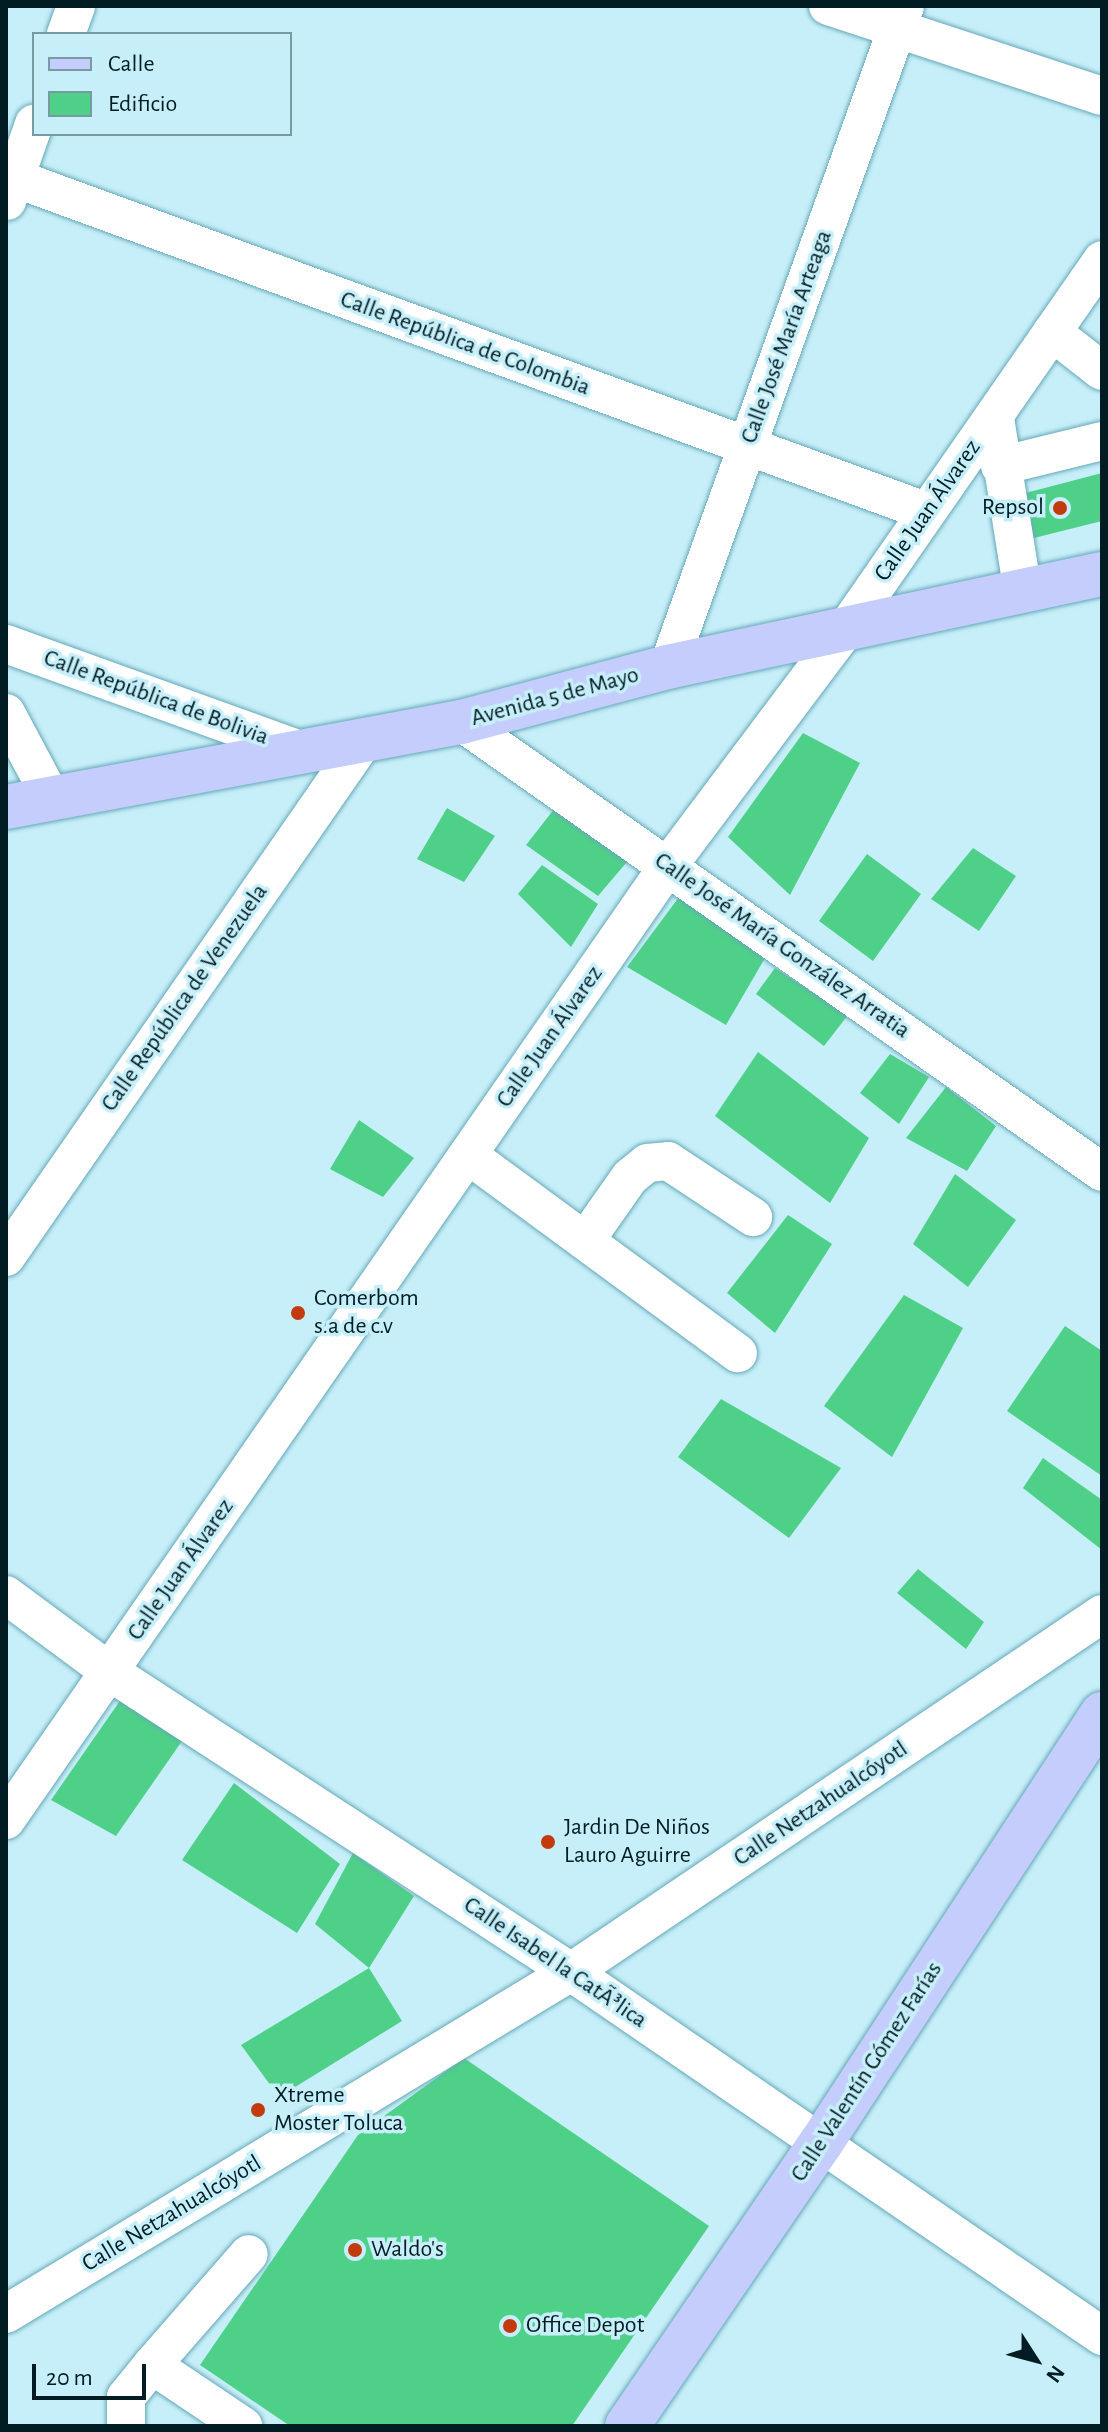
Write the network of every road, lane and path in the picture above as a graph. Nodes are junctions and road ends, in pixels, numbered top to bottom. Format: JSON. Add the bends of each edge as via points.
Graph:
{"nodes":[{"id":1,"x":76,"y":6,"type":"edge"},
{"id":2,"x":828,"y":6,"type":"edge"},
{"id":3,"x":901,"y":18,"type":"edge"},
{"id":4,"x":67,"y":32,"type":"edge"},
{"id":5,"x":1102,"y":96,"type":"edge"},
{"id":6,"x":32,"y":129,"type":"edge"},
{"id":7,"x":9,"y":185,"type":"edge"},
{"id":8,"x":1102,"y":260,"type":"edge"},
{"id":9,"x":1052,"y":332,"type":"junction"},
{"id":10,"x":1102,"y":371,"type":"edge"},
{"id":11,"x":995,"y":418,"type":"junction"},
{"id":12,"x":1102,"y":441,"type":"edge"},
{"id":13,"x":748,"y":448,"type":"junction"},
{"id":14,"x":1000,"y":466,"type":"junction"},
{"id":15,"x":925,"y":511,"type":"junction"},
{"id":16,"x":1102,"y":574,"type":"edge"},
{"id":17,"x":1023,"y":592,"type":"junction"},
{"id":18,"x":843,"y":633,"type":"junction"},
{"id":19,"x":6,"y":644,"type":"edge"},
{"id":20,"x":668,"y":667,"type":"junction"},
{"id":21,"x":6,"y":713,"type":"edge"},
{"id":22,"x":461,"y":722,"type":"junction"},
{"id":23,"x":365,"y":739,"type":"junction"},
{"id":24,"x":306,"y":752,"type":"junction"},
{"id":25,"x":52,"y":799,"type":"junction"},
{"id":26,"x":6,"y":807,"type":"edge"},
{"id":27,"x":668,"y":866,"type":"junction"},
{"id":28,"x":468,"y":1155,"type":"junction"},
{"id":29,"x":1102,"y":1172,"type":"edge"},
{"id":30,"x":753,"y":1217,"type":"dead end"},
{"id":31,"x":585,"y":1241,"type":"junction"},
{"id":32,"x":6,"y":1257,"type":"edge"},
{"id":33,"x":738,"y":1353,"type":"dead end"},
{"id":34,"x":6,"y":1595,"type":"edge"},
{"id":35,"x":1102,"y":1614,"type":"edge"},
{"id":36,"x":110,"y":1672,"type":"junction"},
{"id":37,"x":1102,"y":1714,"type":"edge"},
{"id":38,"x":6,"y":1820,"type":"edge"},
{"id":39,"x":571,"y":1972,"type":"junction"},
{"id":40,"x":821,"y":2143,"type":"junction"},
{"id":41,"x":249,"y":2254,"type":"dead end"},
{"id":42,"x":6,"y":2314,"type":"edge"},
{"id":43,"x":1102,"y":2336,"type":"edge"},
{"id":44,"x":152,"y":2365,"type":"junction"},
{"id":45,"x":126,"y":2426,"type":"edge"},
{"id":46,"x":243,"y":2426,"type":"edge"},
{"id":47,"x":627,"y":2426,"type":"edge"}],
"edges":[{"from":1,"to":4,"type":"street"},
{"from":2,"to":3,"type":"street"},
{"from":3,"to":5,"type":"street"},
{"from":3,"to":13,"type":"street","name":"Calle José María Arteaga"},
{"from":6,"to":7,"type":"street"},
{"from":7,"to":13,"type":"street","name":"Calle República de Colombia"},
{"from":8,"to":9,"type":"street","name":"Calle Juan Álvarez"},
{"from":9,"to":10,"type":"street"},
{"from":9,"to":11,"type":"street","name":"Calle Juan Álvarez"},
{"from":11,"to":14,"type":"street"},
{"from":11,"to":15,"type":"street","name":"Calle Juan Álvarez"},
{"from":12,"to":14,"type":"street"},
{"from":13,"to":15,"type":"street","name":"Calle República de Colombia"},
{"from":13,"to":20,"type":"street","name":"Calle José María Arteaga"},
{"from":14,"to":17,"type":"street"},
{"from":15,"to":18,"type":"street","name":"Calle Juan Álvarez"},
{"from":16,"to":17,"type":"main road","name":"Avenida 5 de Mayo"},
{"from":17,"to":18,"type":"main road","name":"Avenida 5 de Mayo"},
{"from":18,"to":20,"type":"main road","name":"Avenida 5 de Mayo"},
{"from":18,"to":27,"type":"street","name":"Calle Juan Álvarez"},
{"from":19,"to":24,"type":"street","name":"Calle República de Bolivia"},
{"from":20,"to":22,"type":"main road","name":"Avenida 5 de Mayo"},
{"from":21,"to":25,"type":"street"},
{"from":22,"to":23,"type":"main road","name":"Avenida 5 de Mayo"},
{"from":22,"to":27,"type":"street","name":"Calle José María González Arratia"},
{"from":23,"to":24,"type":"main road","name":"Avenida 5 de Mayo"},
{"from":23,"to":32,"type":"street","name":"Calle República de Venezuela"},
{"from":24,"to":25,"type":"main road","name":"Avenida 5 de Mayo"},
{"from":25,"to":26,"type":"main road","name":"Avenida 5 de Mayo"},
{"from":27,"to":28,"type":"street","name":"Calle Juan Álvarez"},
{"from":27,"to":29,"type":"street","name":"Calle José María González Arratia"},
{"from":28,"to":31,"type":"street"},
{"from":28,"to":36,"type":"street","name":"Calle Juan Álvarez"},
{"from":30,"to":31,"type":"street","via":[[668,1161],[647,1163],[630,1177]]},
{"from":31,"to":33,"type":"street"},
{"from":34,"to":36,"type":"street","name":"Calle Isabel la CatÃ³lica"},
{"from":35,"to":39,"type":"street","name":"Calle Netzahualcóyotl"},
{"from":36,"to":38,"type":"street","name":"Calle Juan Álvarez"},
{"from":36,"to":39,"type":"street","name":"Calle Isabel la CatÃ³lica"},
{"from":37,"to":40,"type":"main road","name":"Calle Valentín Gómez Farías"},
{"from":39,"to":40,"type":"street","name":"Calle Isabel la CatÃ³lica"},
{"from":39,"to":42,"type":"street","name":"Calle Netzahualcóyotl"},
{"from":40,"to":43,"type":"street","name":"Calle Isabel la CatÃ³lica"},
{"from":40,"to":47,"type":"main road","name":"Calle Valentín Gómez Farías"},
{"from":41,"to":44,"type":"street"},
{"from":44,"to":45,"type":"street","via":[[126,2397]]},
{"from":44,"to":46,"type":"street"}]}
